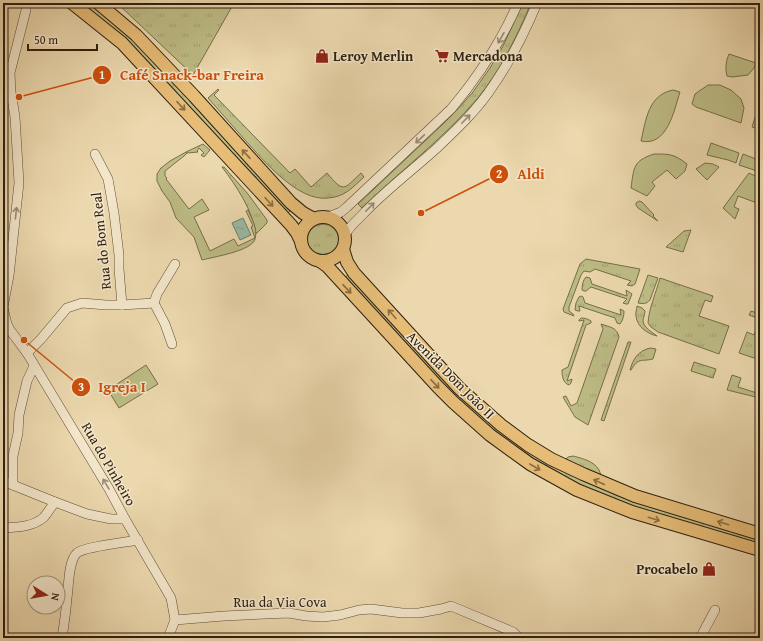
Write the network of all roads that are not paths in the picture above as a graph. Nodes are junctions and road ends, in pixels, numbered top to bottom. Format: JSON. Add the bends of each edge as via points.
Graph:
{"nodes":[{"id":1,"x":72,"y":3,"type":"edge"},
{"id":2,"x":98,"y":3,"type":"edge"},
{"id":3,"x":518,"y":3,"type":"edge"},
{"id":4,"x":537,"y":3,"type":"edge"},
{"id":5,"x":28,"y":5,"type":"edge"},
{"id":6,"x":10,"y":73,"type":"junction"},
{"id":7,"x":3,"y":81,"type":"edge"},
{"id":8,"x":94,"y":154,"type":"dead end"},
{"id":9,"x":320,"y":219,"type":"junction"},
{"id":10,"x":344,"y":236,"type":"junction"},
{"id":11,"x":301,"y":241,"type":"junction"},
{"id":12,"x":343,"y":249,"type":"junction"},
{"id":13,"x":320,"y":261,"type":"junction"},
{"id":14,"x":175,"y":264,"type":"dead end"},
{"id":15,"x":154,"y":303,"type":"junction"},
{"id":16,"x":122,"y":305,"type":"junction"},
{"id":17,"x":3,"y":307,"type":"edge"},
{"id":18,"x":172,"y":344,"type":"dead end"},
{"id":19,"x":27,"y":353,"type":"junction"},
{"id":20,"x":34,"y":366,"type":"junction"},
{"id":21,"x":3,"y":481,"type":"edge"},
{"id":22,"x":13,"y":485,"type":"junction"},
{"id":23,"x":55,"y":502,"type":"junction"},
{"id":24,"x":125,"y":518,"type":"junction"},
{"id":25,"x":3,"y":528,"type":"edge"},
{"id":26,"x":760,"y":534,"type":"edge"},
{"id":27,"x":138,"y":540,"type":"junction"},
{"id":28,"x":760,"y":550,"type":"edge"},
{"id":29,"x":715,"y":610,"type":"dead end"},
{"id":30,"x":175,"y":620,"type":"junction"},
{"id":31,"x":62,"y":638,"type":"edge"},
{"id":32,"x":168,"y":638,"type":"edge"},
{"id":33,"x":519,"y":638,"type":"edge"},
{"id":34,"x":700,"y":638,"type":"edge"}],
"edges":[{"from":1,"to":11,"type":"main road","name":"Avenida Dom João II","one_way":true,"via":[[122,42],[291,225]]},
{"from":9,"to":2,"type":"main road","one_way":true,"via":[[303,213],[291,203],[136,35]]},
{"from":3,"to":9,"type":"street","one_way":true,"via":[[491,55],[451,109],[347,208]]},
{"from":10,"to":4,"type":"street","one_way":true,"via":[[372,204],[438,146],[476,108],[508,63]]},
{"from":5,"to":6,"type":"street"},
{"from":6,"to":7,"type":"street"},
{"from":17,"to":6,"type":"street","one_way":true,"via":[[19,183],[16,117]]},
{"from":8,"to":16,"type":"street","name":"Rua do Bom Real","via":[[108,179],[119,255]]},
{"from":9,"to":10,"type":"main road","via":[[336,222]]},
{"from":9,"to":11,"type":"main road","via":[[306,226]]},
{"from":10,"to":12,"type":"main road","name":"Avenida Dom João II"},
{"from":11,"to":13,"type":"main road","name":"Avenida Dom João II","via":[[305,252]]},
{"from":12,"to":13,"type":"main road","via":[[334,258]]},
{"from":26,"to":12,"type":"main road","name":"Avenida Dom João II","one_way":true,"via":[[635,496],[551,459],[528,445],[459,388],[354,273]]},
{"from":13,"to":28,"type":"main road","name":"Avenida Dom João II","one_way":true,"via":[[453,402],[490,435],[530,464],[577,490],[632,512]]},
{"from":14,"to":15,"type":"street"},
{"from":15,"to":16,"type":"street","name":"Rua do Bom Real"},
{"from":15,"to":18,"type":"street"},
{"from":16,"to":19,"type":"street","name":"Rua do Bom Real","via":[[82,303],[67,308]]},
{"from":17,"to":19,"type":"street","name":"Rua do Pinheiro","via":[[7,324]]},
{"from":19,"to":20,"type":"street","name":"Rua do Pinheiro"},
{"from":20,"to":22,"type":"street","via":[[18,415],[18,433],[13,456]]},
{"from":24,"to":20,"type":"street","name":"Rua do Pinheiro","one_way":true},
{"from":21,"to":22,"type":"street"},
{"from":22,"to":23,"type":"street"},
{"from":23,"to":24,"type":"street","via":[[87,514],[111,519]]},
{"from":23,"to":25,"type":"street","via":[[44,517],[35,523]]},
{"from":24,"to":27,"type":"street","name":"Rua do Pinheiro"},
{"from":27,"to":30,"type":"street","name":"Rua do Pinheiro","via":[[172,598]]},
{"from":27,"to":31,"type":"street","via":[[77,552],[69,576]]},
{"from":29,"to":34,"type":"street"},
{"from":30,"to":32,"type":"street","name":"Rua do Pinheiro"},
{"from":30,"to":33,"type":"street","name":"Rua da Via Cova","via":[[289,613],[322,617],[371,609],[419,613],[451,606],[513,632]]}]}
